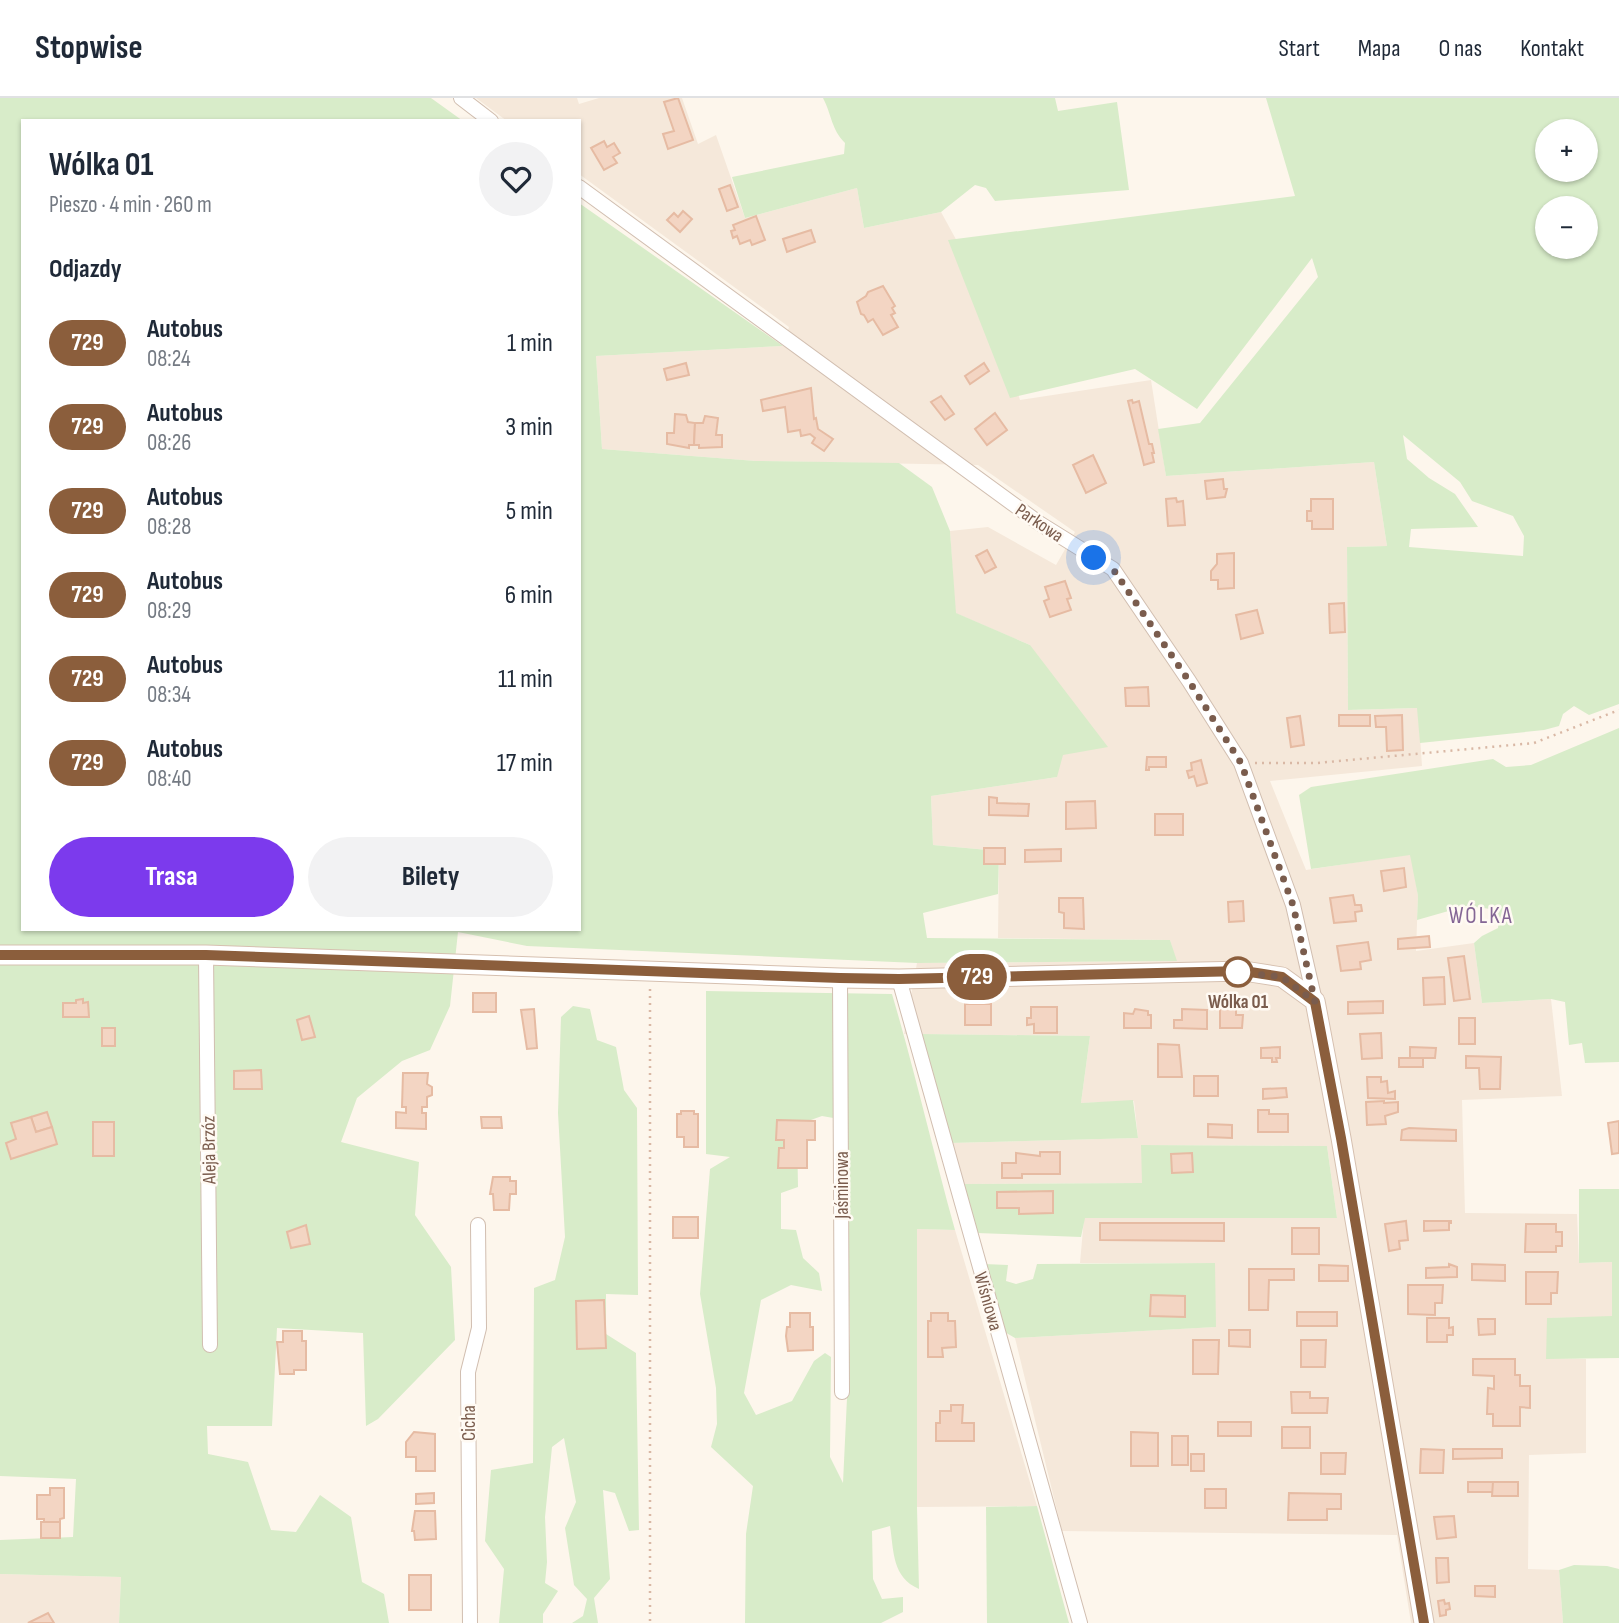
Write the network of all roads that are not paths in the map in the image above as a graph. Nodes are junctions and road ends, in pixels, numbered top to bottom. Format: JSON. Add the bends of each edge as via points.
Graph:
{"nodes":[{"id":1,"x":461,"y":98,"type":"edge"},
{"id":2,"x":488,"y":119,"type":"edge"},
{"id":3,"x":581,"y":188,"type":"edge"},
{"id":4,"x":0,"y":955,"type":"edge"},
{"id":5,"x":206,"y":955,"type":"junction"},
{"id":6,"x":840,"y":978,"type":"junction"},
{"id":7,"x":899,"y":979,"type":"junction"},
{"id":8,"x":1315,"y":1002,"type":"junction"},
{"id":9,"x":478,"y":1225,"type":"dead end"},
{"id":10,"x":210,"y":1345,"type":"dead end"},
{"id":11,"x":842,"y":1392,"type":"dead end"},
{"id":12,"x":470,"y":1623,"type":"edge"},
{"id":13,"x":1080,"y":1623,"type":"edge"},
{"id":14,"x":1424,"y":1623,"type":"edge"}],
"edges":[{"from":1,"to":2,"type":"street"},
{"from":3,"to":8,"type":"street","name":"Parkowa","via":[[1039,523],[1113,569],[1241,763],[1293,905]]},
{"from":4,"to":5,"type":"street"},
{"from":5,"to":6,"type":"street"},
{"from":5,"to":10,"type":"street","name":"Aleja Brzóz"},
{"from":6,"to":7,"type":"street"},
{"from":6,"to":11,"type":"street","name":"Jaśminowa"},
{"from":7,"to":8,"type":"street","via":[[1244,971],[1282,977]]},
{"from":7,"to":13,"type":"street","name":"Wiśniowa"},
{"from":8,"to":14,"type":"street","name":"Parkowa"},
{"from":9,"to":12,"type":"street","name":"Cicha","via":[[479,1328],[468,1372]]}]}
